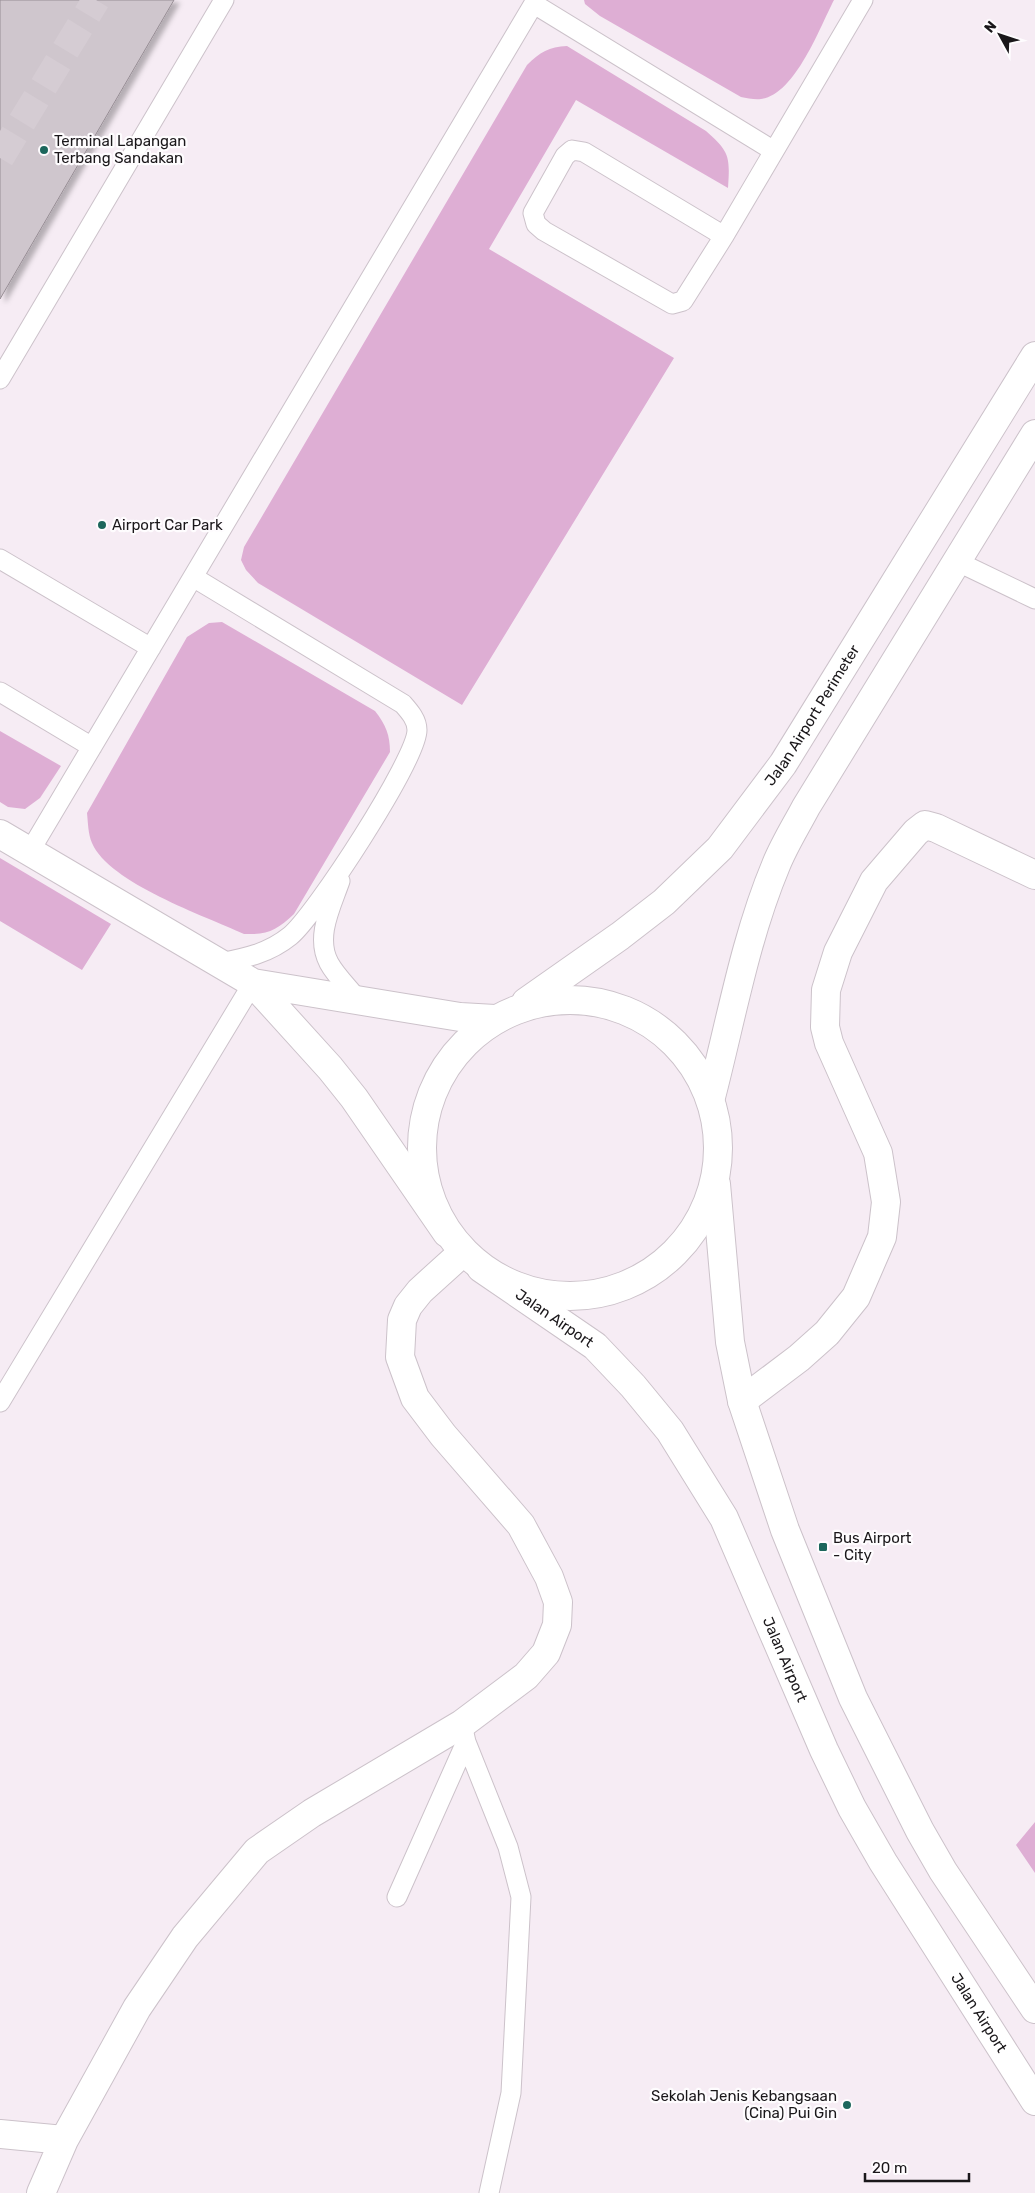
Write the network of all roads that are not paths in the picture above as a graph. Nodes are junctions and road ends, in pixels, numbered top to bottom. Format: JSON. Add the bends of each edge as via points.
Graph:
{"nodes":[{"id":1,"x":224,"y":0,"type":"edge"},
{"id":2,"x":864,"y":0,"type":"edge"},
{"id":3,"x":535,"y":2,"type":"edge"},
{"id":4,"x":774,"y":151,"type":"junction"},
{"id":5,"x":724,"y":236,"type":"junction"},
{"id":6,"x":1035,"y":356,"type":"edge"},
{"id":7,"x":0,"y":380,"type":"edge"},
{"id":8,"x":1035,"y":434,"type":"edge"},
{"id":9,"x":0,"y":559,"type":"edge"},
{"id":10,"x":956,"y":562,"type":"junction"},
{"id":11,"x":193,"y":577,"type":"junction"},
{"id":12,"x":1035,"y":599,"type":"edge"},
{"id":13,"x":151,"y":648,"type":"junction"},
{"id":14,"x":0,"y":692,"type":"edge"},
{"id":15,"x":92,"y":747,"type":"junction"},
{"id":16,"x":0,"y":834,"type":"edge"},
{"id":17,"x":30,"y":851,"type":"junction"},
{"id":18,"x":345,"y":866,"type":"junction"},
{"id":19,"x":1035,"y":875,"type":"edge"},
{"id":20,"x":220,"y":964,"type":"junction"},
{"id":21,"x":252,"y":983,"type":"junction"},
{"id":22,"x":358,"y":1000,"type":"junction"},
{"id":23,"x":505,"y":1014,"type":"junction"},
{"id":24,"x":711,"y":1097,"type":"junction"},
{"id":25,"x":716,"y":1178,"type":"junction"},
{"id":26,"x":464,"y":1251,"type":"junction"},
{"id":27,"x":742,"y":1401,"type":"junction"},
{"id":28,"x":0,"y":1402,"type":"edge"},
{"id":29,"x":464,"y":1733,"type":"junction"},
{"id":30,"x":397,"y":1897,"type":"dead end"},
{"id":31,"x":1035,"y":2009,"type":"edge"},
{"id":32,"x":1035,"y":2101,"type":"edge"},
{"id":33,"x":0,"y":2134,"type":"edge"},
{"id":34,"x":64,"y":2140,"type":"junction"},
{"id":35,"x":41,"y":2193,"type":"edge"},
{"id":36,"x":489,"y":2193,"type":"edge"}],
"edges":[{"from":1,"to":7,"type":"lane"},
{"from":2,"to":4,"type":"lane"},
{"from":3,"to":4,"type":"lane"},
{"from":3,"to":11,"type":"lane"},
{"from":4,"to":5,"type":"lane"},
{"from":5,"to":5,"type":"lane","via":[[686,299],[672,304],[544,231],[536,224],[532,213],[565,156],[572,150],[584,152]]},
{"from":6,"to":23,"type":"main road","name":"Jalan Airport Perimeter","via":[[783,764],[720,848],[664,902],[620,936]]},
{"from":8,"to":10,"type":"main road"},
{"from":9,"to":13,"type":"lane"},
{"from":10,"to":12,"type":"lane"},
{"from":10,"to":24,"type":"main road","via":[[806,807],[776,864],[739,980]]},
{"from":11,"to":13,"type":"lane"},
{"from":11,"to":18,"type":"lane","via":[[403,704],[413,715],[417,729],[410,754]]},
{"from":13,"to":15,"type":"lane"},
{"from":14,"to":15,"type":"lane"},
{"from":15,"to":17,"type":"lane"},
{"from":16,"to":17,"type":"main road"},
{"from":17,"to":20,"type":"main road"},
{"from":18,"to":20,"type":"lane","via":[[286,939],[261,954]]},
{"from":18,"to":22,"type":"lane","via":[[322,935],[330,964]]},
{"from":19,"to":27,"type":"main road","via":[[936,828],[925,826],[916,832],[874,881],[838,952],[826,990],[825,1028],[878,1153],[886,1202],[882,1237],[856,1297],[827,1333]]},
{"from":20,"to":21,"type":"main road"},
{"from":21,"to":22,"type":"main road"},
{"from":21,"to":26,"type":"main road","via":[[354,1098]]},
{"from":21,"to":28,"type":"lane"},
{"from":22,"to":23,"type":"main road","via":[[460,1017]]},
{"from":23,"to":24,"type":"main road","via":[[563,998],[610,1004],[653,1024],[688,1056]]},
{"from":23,"to":26,"type":"main road","name":"Jalan Airport Perimeter","via":[[457,1051],[432,1092],[422,1140],[426,1189]]},
{"from":24,"to":25,"type":"main road","via":[[719,1137]]},
{"from":25,"to":26,"type":"main road","via":[[698,1224],[666,1262],[623,1288],[574,1297],[525,1290]]},
{"from":25,"to":27,"type":"main road","via":[[730,1342]]},
{"from":26,"to":29,"type":"main road","via":[[408,1306],[402,1320],[400,1357],[415,1398],[521,1525],[550,1577],[558,1602],[556,1626],[546,1652],[526,1676]]},
{"from":26,"to":32,"type":"main road","name":"Jalan Airport","via":[[596,1346],[670,1431],[724,1518],[852,1808]]},
{"from":27,"to":31,"type":"main road","via":[[785,1530],[878,1751],[943,1871]]},
{"from":29,"to":30,"type":"lane"},
{"from":29,"to":34,"type":"main road","via":[[312,1812],[257,1851],[185,1937],[158,1976]]},
{"from":29,"to":36,"type":"lane","via":[[508,1847],[521,1897],[511,2093]]},
{"from":33,"to":34,"type":"main road"},
{"from":34,"to":35,"type":"main road"}]}
